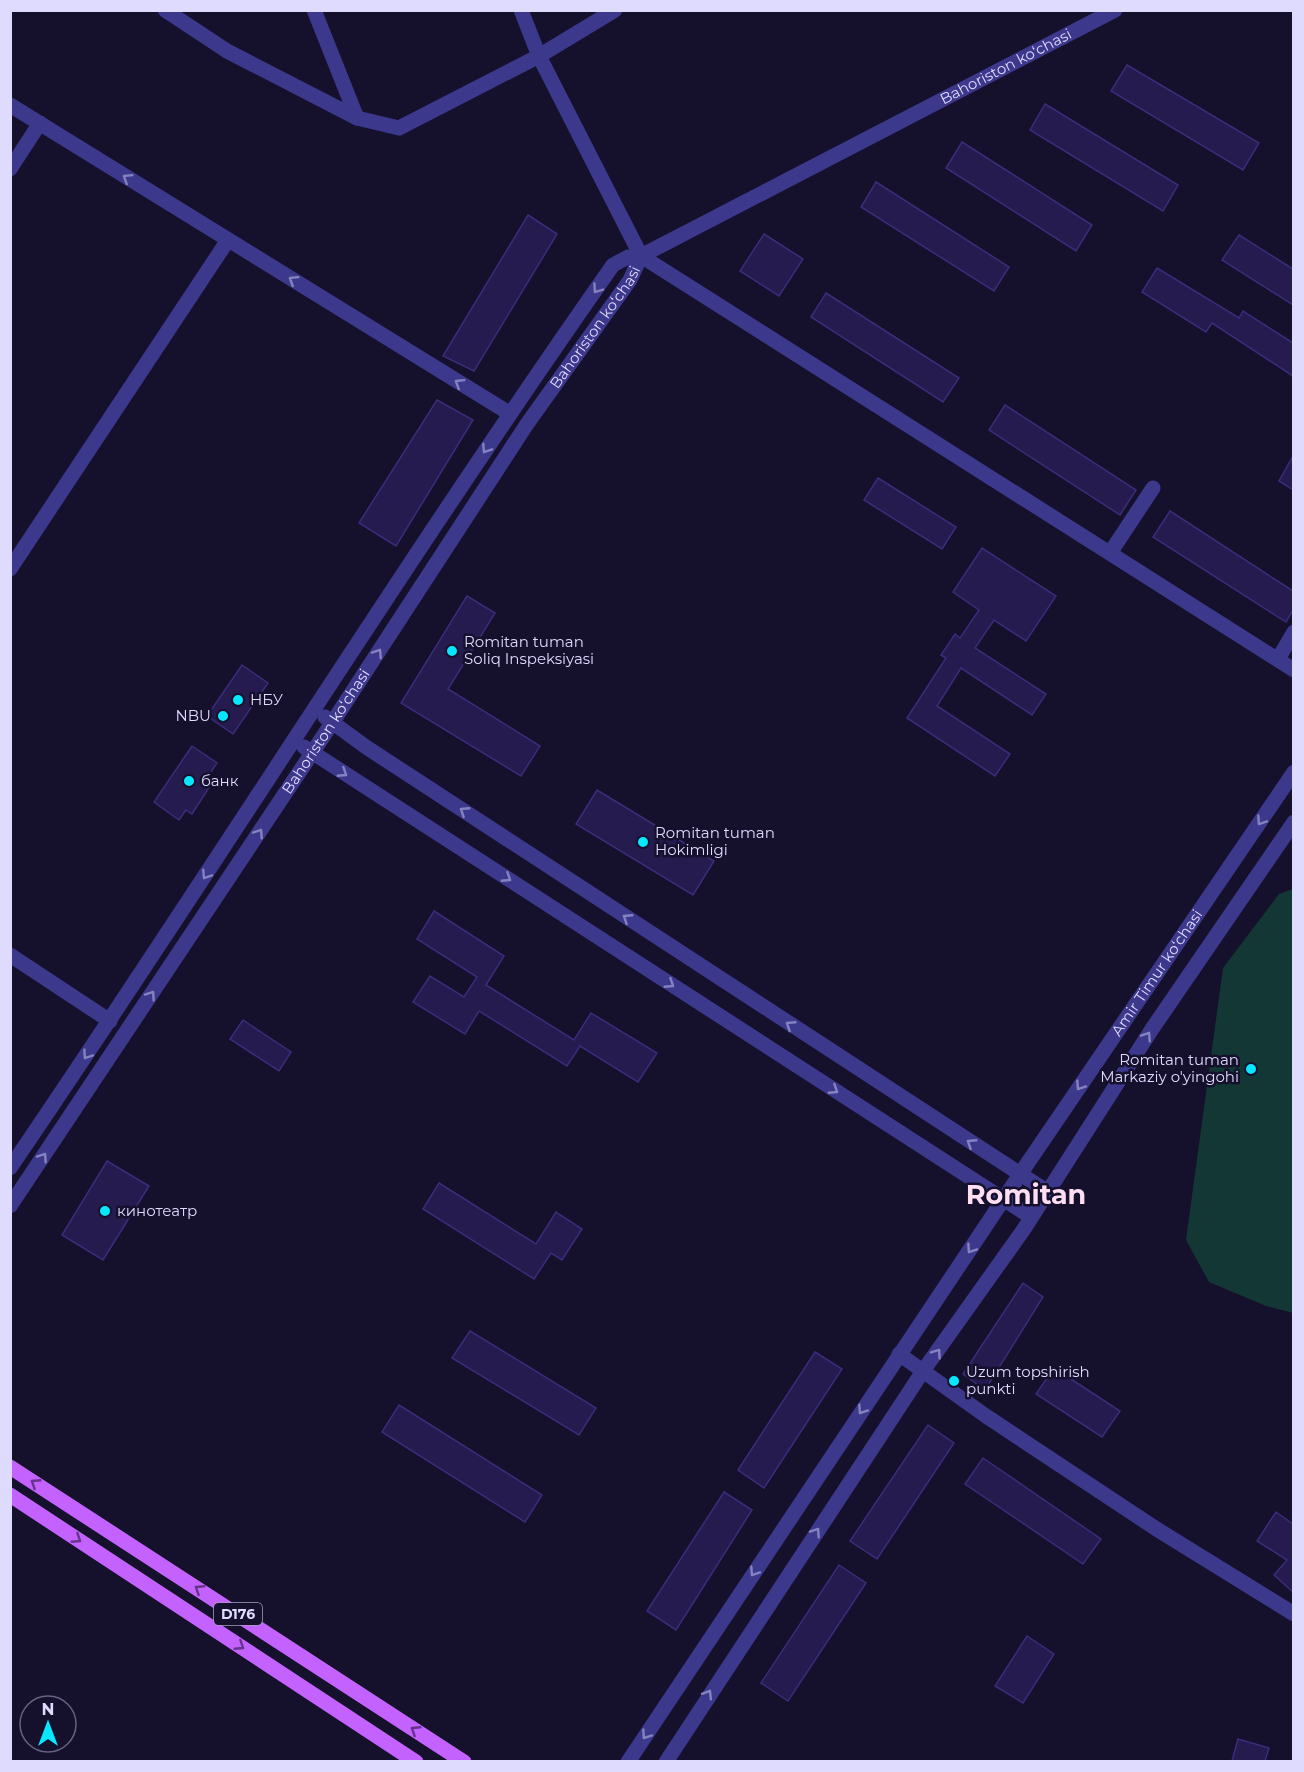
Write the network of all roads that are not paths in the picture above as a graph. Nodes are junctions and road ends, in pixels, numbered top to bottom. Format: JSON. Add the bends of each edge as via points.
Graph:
{"nodes":[{"id":1,"x":165,"y":10,"type":"edge"},
{"id":2,"x":314,"y":10,"type":"edge"},
{"id":3,"x":521,"y":10,"type":"edge"},
{"id":4,"x":615,"y":10,"type":"edge"},
{"id":5,"x":1106,"y":12,"type":"edge"},
{"id":6,"x":539,"y":56,"type":"junction"},
{"id":7,"x":10,"y":105,"type":"edge"},
{"id":8,"x":357,"y":118,"type":"junction"},
{"id":9,"x":40,"y":123,"type":"junction"},
{"id":10,"x":10,"y":169,"type":"edge"},
{"id":11,"x":228,"y":240,"type":"junction"},
{"id":12,"x":641,"y":256,"type":"junction"},
{"id":13,"x":509,"y":413,"type":"junction"},
{"id":14,"x":1153,"y":488,"type":"dead end"},
{"id":15,"x":1110,"y":553,"type":"junction"},
{"id":16,"x":10,"y":568,"type":"edge"},
{"id":17,"x":1293,"y":632,"type":"edge"},
{"id":18,"x":1278,"y":659,"type":"junction"},
{"id":19,"x":1293,"y":669,"type":"edge"},
{"id":20,"x":315,"y":710,"type":"junction"},
{"id":21,"x":333,"y":723,"type":"junction"},
{"id":22,"x":294,"y":740,"type":"junction"},
{"id":23,"x":313,"y":753,"type":"junction"},
{"id":24,"x":1293,"y":772,"type":"edge"},
{"id":25,"x":1293,"y":822,"type":"edge"},
{"id":26,"x":10,"y":955,"type":"edge"},
{"id":27,"x":110,"y":1021,"type":"junction"},
{"id":28,"x":10,"y":1168,"type":"edge"},
{"id":29,"x":1020,"y":1175,"type":"junction"},
{"id":30,"x":1048,"y":1192,"type":"junction"},
{"id":31,"x":1004,"y":1200,"type":"junction"},
{"id":32,"x":10,"y":1206,"type":"edge"},
{"id":33,"x":1031,"y":1217,"type":"junction"},
{"id":34,"x":899,"y":1354,"type":"junction"},
{"id":35,"x":923,"y":1371,"type":"junction"},
{"id":36,"x":10,"y":1467,"type":"edge"},
{"id":37,"x":10,"y":1495,"type":"edge"},
{"id":38,"x":1293,"y":1614,"type":"edge"},
{"id":39,"x":416,"y":1761,"type":"edge"},
{"id":40,"x":464,"y":1761,"type":"edge"},
{"id":41,"x":628,"y":1761,"type":"edge"},
{"id":42,"x":666,"y":1761,"type":"edge"}],
"edges":[{"from":1,"to":8,"type":"street","via":[[227,51]]},
{"from":2,"to":8,"type":"street"},
{"from":3,"to":6,"type":"street"},
{"from":4,"to":6,"type":"street"},
{"from":5,"to":12,"type":"street","name":"Bahoriston ko‘chasi"},
{"from":6,"to":8,"type":"street","via":[[399,128]]},
{"from":6,"to":12,"type":"street"},
{"from":7,"to":9,"type":"street"},
{"from":9,"to":10,"type":"street"},
{"from":11,"to":9,"type":"street","one_way":true},
{"from":13,"to":11,"type":"street","one_way":true},
{"from":11,"to":16,"type":"street"},
{"from":12,"to":13,"type":"street","name":"Bahoriston ko‘chasi","one_way":true,"via":[[628,257],[613,265]]},
{"from":12,"to":15,"type":"street"},
{"from":21,"to":12,"type":"street","name":"Bahoriston ko‘chasi","one_way":true,"via":[[527,424],[630,280]]},
{"from":13,"to":20,"type":"street","name":"Bahoriston ko‘chasi","one_way":true},
{"from":14,"to":15,"type":"street"},
{"from":15,"to":18,"type":"street"},
{"from":17,"to":18,"type":"street"},
{"from":18,"to":19,"type":"street"},
{"from":20,"to":21,"type":"street"},
{"from":20,"to":22,"type":"street","name":"Bahoriston ko‘chasi"},
{"from":21,"to":23,"type":"street","name":"Bahoriston ko‘chasi"},
{"from":29,"to":21,"type":"street","one_way":true},
{"from":22,"to":23,"type":"street"},
{"from":22,"to":27,"type":"street","name":"Bahoriston ko‘chasi","one_way":true},
{"from":23,"to":31,"type":"street","one_way":true},
{"from":32,"to":23,"type":"street","name":"Bahoriston ko‘chasi","one_way":true},
{"from":24,"to":29,"type":"street","name":"Amir Timur ko‘chasi","one_way":true},
{"from":30,"to":25,"type":"street","name":"Amir Timur ko‘chasi","one_way":true,"via":[[1152,1029]]},
{"from":26,"to":27,"type":"street"},
{"from":27,"to":28,"type":"street","name":"Bahoriston ko‘chasi","one_way":true},
{"from":29,"to":30,"type":"street"},
{"from":29,"to":31,"type":"street","name":"Amir Timur ko‘chasi"},
{"from":30,"to":33,"type":"street","name":"Amir Timur ko‘chasi"},
{"from":31,"to":33,"type":"street"},
{"from":31,"to":34,"type":"street","name":"Amir Timur ko‘chasi","one_way":true},
{"from":35,"to":33,"type":"street","name":"Amir Timur ko‘chasi","one_way":true},
{"from":34,"to":35,"type":"street"},
{"from":34,"to":41,"type":"street","name":"Amir Timur ko‘chasi","one_way":true},
{"from":35,"to":38,"type":"street","via":[[1155,1528]]},
{"from":42,"to":35,"type":"street","name":"Amir Timur ko‘chasi","one_way":true},
{"from":40,"to":36,"type":"main road","number":"D176","one_way":true},
{"from":37,"to":39,"type":"main road","number":"D176","one_way":true}]}
